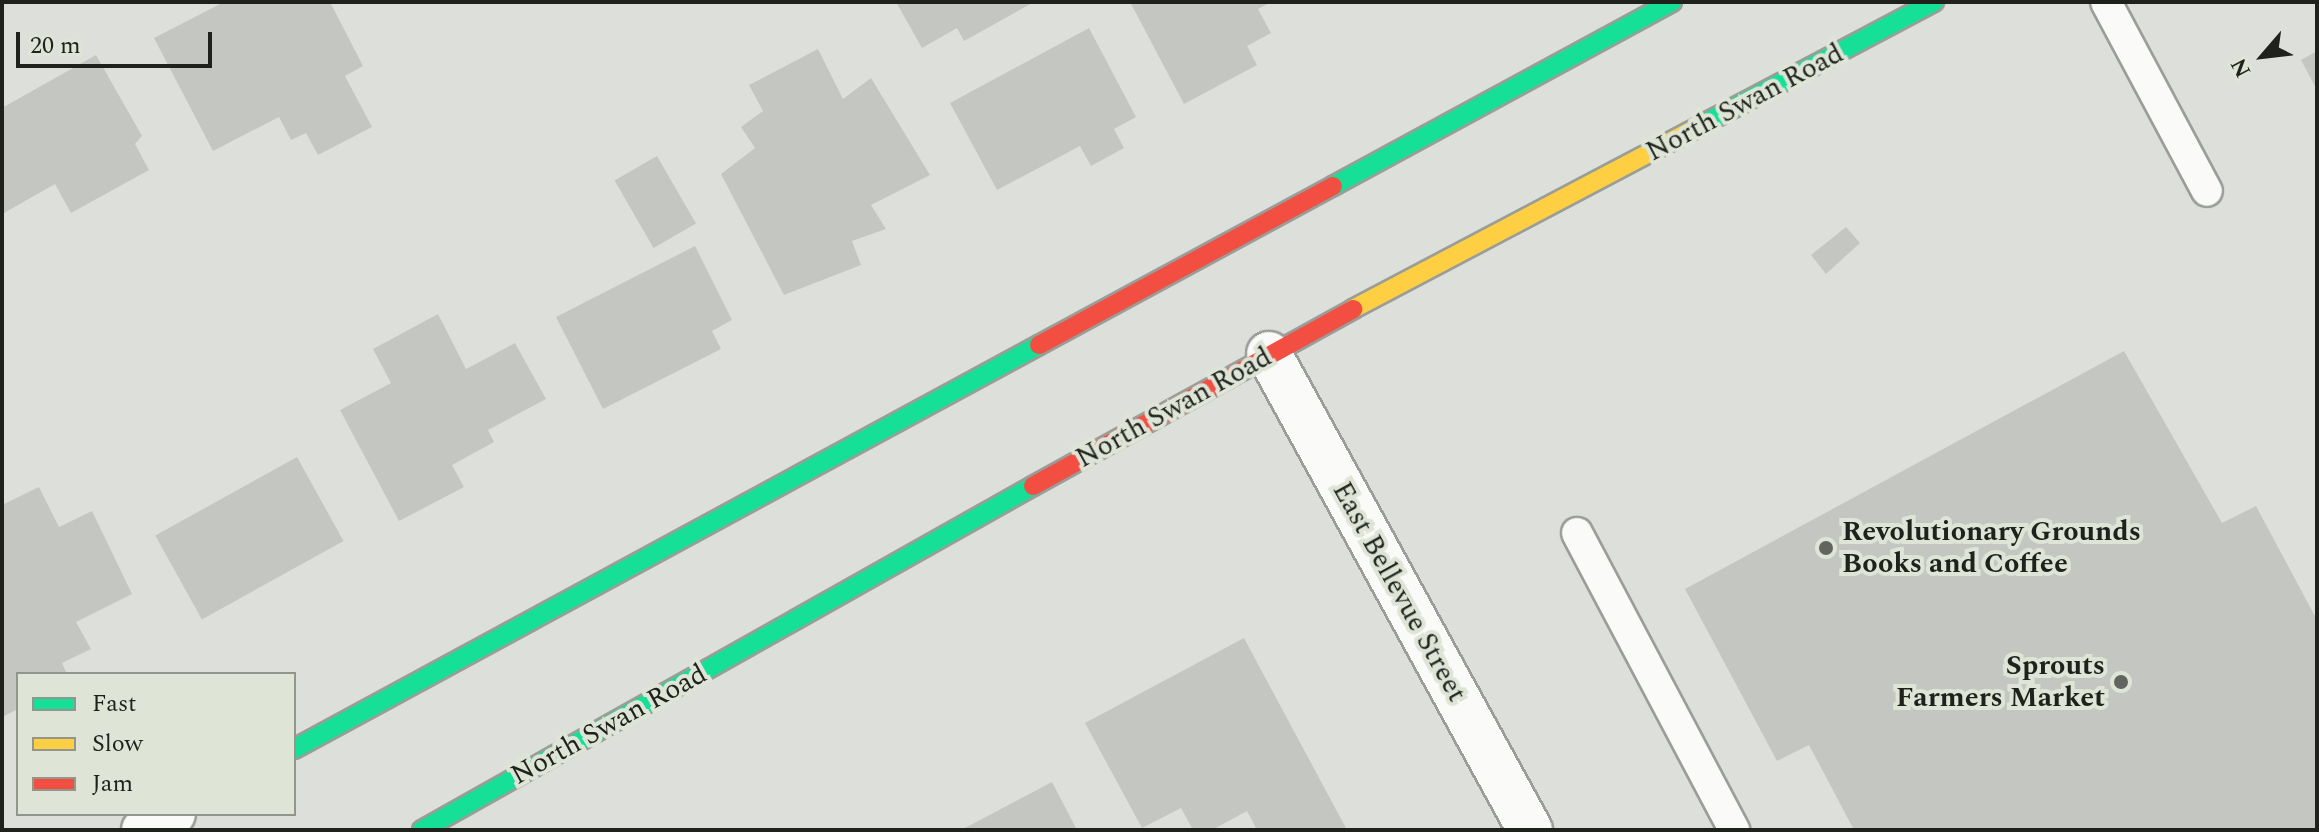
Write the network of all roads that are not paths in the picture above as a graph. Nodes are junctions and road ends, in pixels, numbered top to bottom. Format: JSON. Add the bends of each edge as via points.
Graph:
{"nodes":[{"id":1,"x":1672,"y":2,"type":"edge"},
{"id":2,"x":1934,"y":2,"type":"edge"},
{"id":3,"x":2106,"y":2,"type":"edge"},
{"id":4,"x":2207,"y":191,"type":"dead end"},
{"id":5,"x":1269,"y":354,"type":"junction"},
{"id":6,"x":1577,"y":533,"type":"dead end"},
{"id":7,"x":296,"y":748,"type":"edge"},
{"id":8,"x":169,"y":816,"type":"edge"},
{"id":9,"x":144,"y":830,"type":"edge"},
{"id":10,"x":422,"y":830,"type":"edge"},
{"id":11,"x":1530,"y":830,"type":"edge"},
{"id":12,"x":1734,"y":830,"type":"edge"}],
"edges":[{"from":1,"to":7,"type":"main road"},
{"from":2,"to":5,"type":"main road","name":"North Swan Road"},
{"from":3,"to":4,"type":"lane"},
{"from":5,"to":10,"type":"main road","name":"North Swan Road"},
{"from":5,"to":11,"type":"street","name":"East Bellevue Street"},
{"from":6,"to":12,"type":"lane"},
{"from":8,"to":9,"type":"street"}]}
